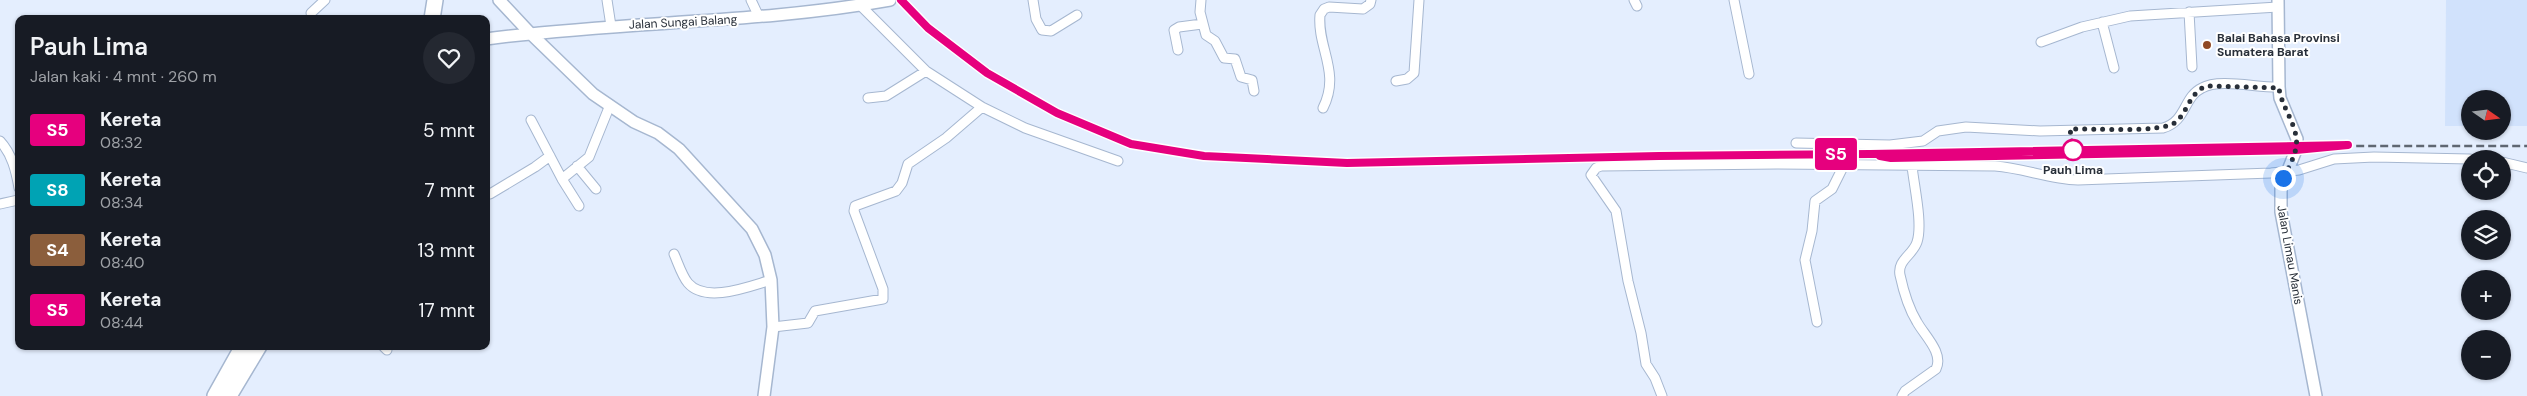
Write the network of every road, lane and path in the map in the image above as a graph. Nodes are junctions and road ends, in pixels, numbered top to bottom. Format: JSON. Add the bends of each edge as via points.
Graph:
{"nodes":[{"id":1,"x":325,"y":0,"type":"edge"},
{"id":2,"x":435,"y":0,"type":"edge"},
{"id":3,"x":445,"y":0,"type":"edge"},
{"id":4,"x":499,"y":0,"type":"edge"},
{"id":5,"x":607,"y":0,"type":"edge"},
{"id":6,"x":751,"y":0,"type":"edge"},
{"id":7,"x":1033,"y":0,"type":"edge"},
{"id":8,"x":1201,"y":0,"type":"edge"},
{"id":9,"x":1371,"y":0,"type":"edge"},
{"id":10,"x":1418,"y":0,"type":"edge"},
{"id":11,"x":1734,"y":0,"type":"edge"},
{"id":12,"x":885,"y":1,"type":"edge"},
{"id":13,"x":2278,"y":3,"type":"edge"},
{"id":14,"x":860,"y":5,"type":"junction"},
{"id":15,"x":2189,"y":12,"type":"junction"},
{"id":16,"x":311,"y":14,"type":"dead end"},
{"id":17,"x":433,"y":15,"type":"edge"},
{"id":18,"x":443,"y":15,"type":"edge"},
{"id":19,"x":1076,"y":15,"type":"dead end"},
{"id":20,"x":759,"y":18,"type":"junction"},
{"id":21,"x":2102,"y":22,"type":"junction"},
{"id":22,"x":1202,"y":24,"type":"junction"},
{"id":23,"x":611,"y":26,"type":"junction"},
{"id":24,"x":529,"y":32,"type":"junction"},
{"id":25,"x":490,"y":38,"type":"edge"},
{"id":26,"x":2041,"y":42,"type":"dead end"},
{"id":27,"x":1178,"y":50,"type":"dead end"},
{"id":28,"x":2192,"y":67,"type":"dead end"},
{"id":29,"x":2114,"y":68,"type":"dead end"},
{"id":30,"x":926,"y":71,"type":"junction"},
{"id":31,"x":1749,"y":74,"type":"dead end"},
{"id":32,"x":1396,"y":81,"type":"dead end"},
{"id":33,"x":2279,"y":88,"type":"junction"},
{"id":34,"x":1254,"y":91,"type":"dead end"},
{"id":35,"x":868,"y":98,"type":"dead end"},
{"id":36,"x":610,"y":105,"type":"junction"},
{"id":37,"x":982,"y":107,"type":"junction"},
{"id":38,"x":1323,"y":108,"type":"dead end"},
{"id":39,"x":531,"y":120,"type":"dead end"},
{"id":40,"x":0,"y":141,"type":"edge"},
{"id":41,"x":1796,"y":144,"type":"dead end"},
{"id":42,"x":550,"y":156,"type":"junction"},
{"id":43,"x":2461,"y":159,"type":"edge"},
{"id":44,"x":1118,"y":161,"type":"dead end"},
{"id":45,"x":2511,"y":164,"type":"edge"},
{"id":46,"x":1844,"y":165,"type":"junction"},
{"id":47,"x":577,"y":166,"type":"junction"},
{"id":48,"x":1912,"y":166,"type":"junction"},
{"id":49,"x":2527,"y":168,"type":"edge"},
{"id":50,"x":15,"y":171,"type":"edge"},
{"id":51,"x":2286,"y":171,"type":"junction"},
{"id":52,"x":562,"y":179,"type":"junction"},
{"id":53,"x":596,"y":189,"type":"dead end"},
{"id":54,"x":490,"y":194,"type":"dead end"},
{"id":55,"x":15,"y":201,"type":"edge"},
{"id":56,"x":0,"y":204,"type":"edge"},
{"id":57,"x":579,"y":206,"type":"dead end"},
{"id":58,"x":674,"y":254,"type":"dead end"},
{"id":59,"x":771,"y":280,"type":"junction"},
{"id":60,"x":1818,"y":322,"type":"dead end"},
{"id":61,"x":773,"y":327,"type":"junction"},
{"id":62,"x":241,"y":350,"type":"edge"},
{"id":63,"x":257,"y":350,"type":"edge"},
{"id":64,"x":215,"y":396,"type":"edge"},
{"id":65,"x":229,"y":396,"type":"edge"},
{"id":66,"x":764,"y":396,"type":"edge"},
{"id":67,"x":1662,"y":396,"type":"edge"},
{"id":68,"x":1902,"y":396,"type":"edge"},
{"id":69,"x":2316,"y":396,"type":"edge"}],
"edges":[{"from":1,"to":16,"type":"street"},
{"from":2,"to":17,"type":"highway"},
{"from":3,"to":18,"type":"highway"},
{"from":4,"to":24,"type":"street"},
{"from":5,"to":23,"type":"street"},
{"from":6,"to":20,"type":"street"},
{"from":7,"to":19,"type":"street","via":[[1042,30],[1051,31]]},
{"from":8,"to":22,"type":"street"},
{"from":9,"to":38,"type":"street","via":[[1363,9],[1329,7],[1320,15],[1331,79]]},
{"from":10,"to":32,"type":"street","via":[[1414,73],[1407,79]]},
{"from":11,"to":31,"type":"street"},
{"from":12,"to":14,"type":"street","name":"Jalan Sungai Balang"},
{"from":13,"to":15,"type":"street"},
{"from":13,"to":33,"type":"street","name":"Jalan Limau Manis"},
{"from":14,"to":20,"type":"street","name":"Jalan Sungai Balang"},
{"from":14,"to":30,"type":"street"},
{"from":15,"to":21,"type":"street","via":[[2130,16]]},
{"from":15,"to":28,"type":"street"},
{"from":20,"to":23,"type":"street","name":"Jalan Sungai Balang"},
{"from":21,"to":26,"type":"street"},
{"from":21,"to":29,"type":"street"},
{"from":22,"to":27,"type":"street","via":[[1174,30]]},
{"from":22,"to":34,"type":"street","via":[[1206,35],[1215,41],[1224,58],[1235,59],[1241,77],[1252,80]]},
{"from":23,"to":24,"type":"street","name":"Jalan Sungai Balang"},
{"from":24,"to":25,"type":"street","name":"Jalan Sungai Balang"},
{"from":24,"to":36,"type":"street","via":[[593,94]]},
{"from":30,"to":35,"type":"street","via":[[886,96]]},
{"from":30,"to":37,"type":"street"},
{"from":33,"to":41,"type":"street","via":[[2206,86],[2196,92],[2176,122],[2163,128],[2040,131],[1966,127],[1938,131],[1922,141]]},
{"from":33,"to":51,"type":"street","name":"Jalan Limau Manis","via":[[2297,139],[2296,150]]},
{"from":36,"to":47,"type":"street","via":[[593,151]]},
{"from":36,"to":59,"type":"street","via":[[679,149],[741,215],[765,255]]},
{"from":37,"to":44,"type":"street","via":[[1025,128]]},
{"from":37,"to":61,"type":"street","via":[[958,129],[908,164],[896,191],[855,206],[854,211],[883,289],[883,299],[815,311],[808,324]]},
{"from":39,"to":42,"type":"street"},
{"from":40,"to":50,"type":"street","via":[[8,150]]},
{"from":42,"to":52,"type":"street"},
{"from":42,"to":54,"type":"street"},
{"from":43,"to":51,"type":"street","via":[[2334,159]]},
{"from":45,"to":49,"type":"street"},
{"from":46,"to":48,"type":"street"},
{"from":46,"to":60,"type":"street","via":[[1832,189],[1815,201],[1806,252]]},
{"from":46,"to":67,"type":"street","via":[[1601,166],[1592,171],[1598,188],[1616,211],[1646,364]]},
{"from":47,"to":52,"type":"street"},
{"from":47,"to":53,"type":"street"},
{"from":48,"to":51,"type":"street","via":[[2007,167],[2050,178],[2078,180]]},
{"from":48,"to":68,"type":"street","via":[[1918,242],[1900,265],[1900,275],[1916,321],[1928,336],[1938,363],[1936,370]]},
{"from":51,"to":69,"type":"street","name":"Jalan Limau Manis","via":[[2281,188],[2281,212]]},
{"from":52,"to":57,"type":"street"},
{"from":55,"to":56,"type":"street"},
{"from":58,"to":59,"type":"street","via":[[688,284],[702,291],[734,291]]},
{"from":59,"to":61,"type":"street"},
{"from":61,"to":66,"type":"street"},
{"from":62,"to":64,"type":"highway"},
{"from":63,"to":65,"type":"highway"}]}
